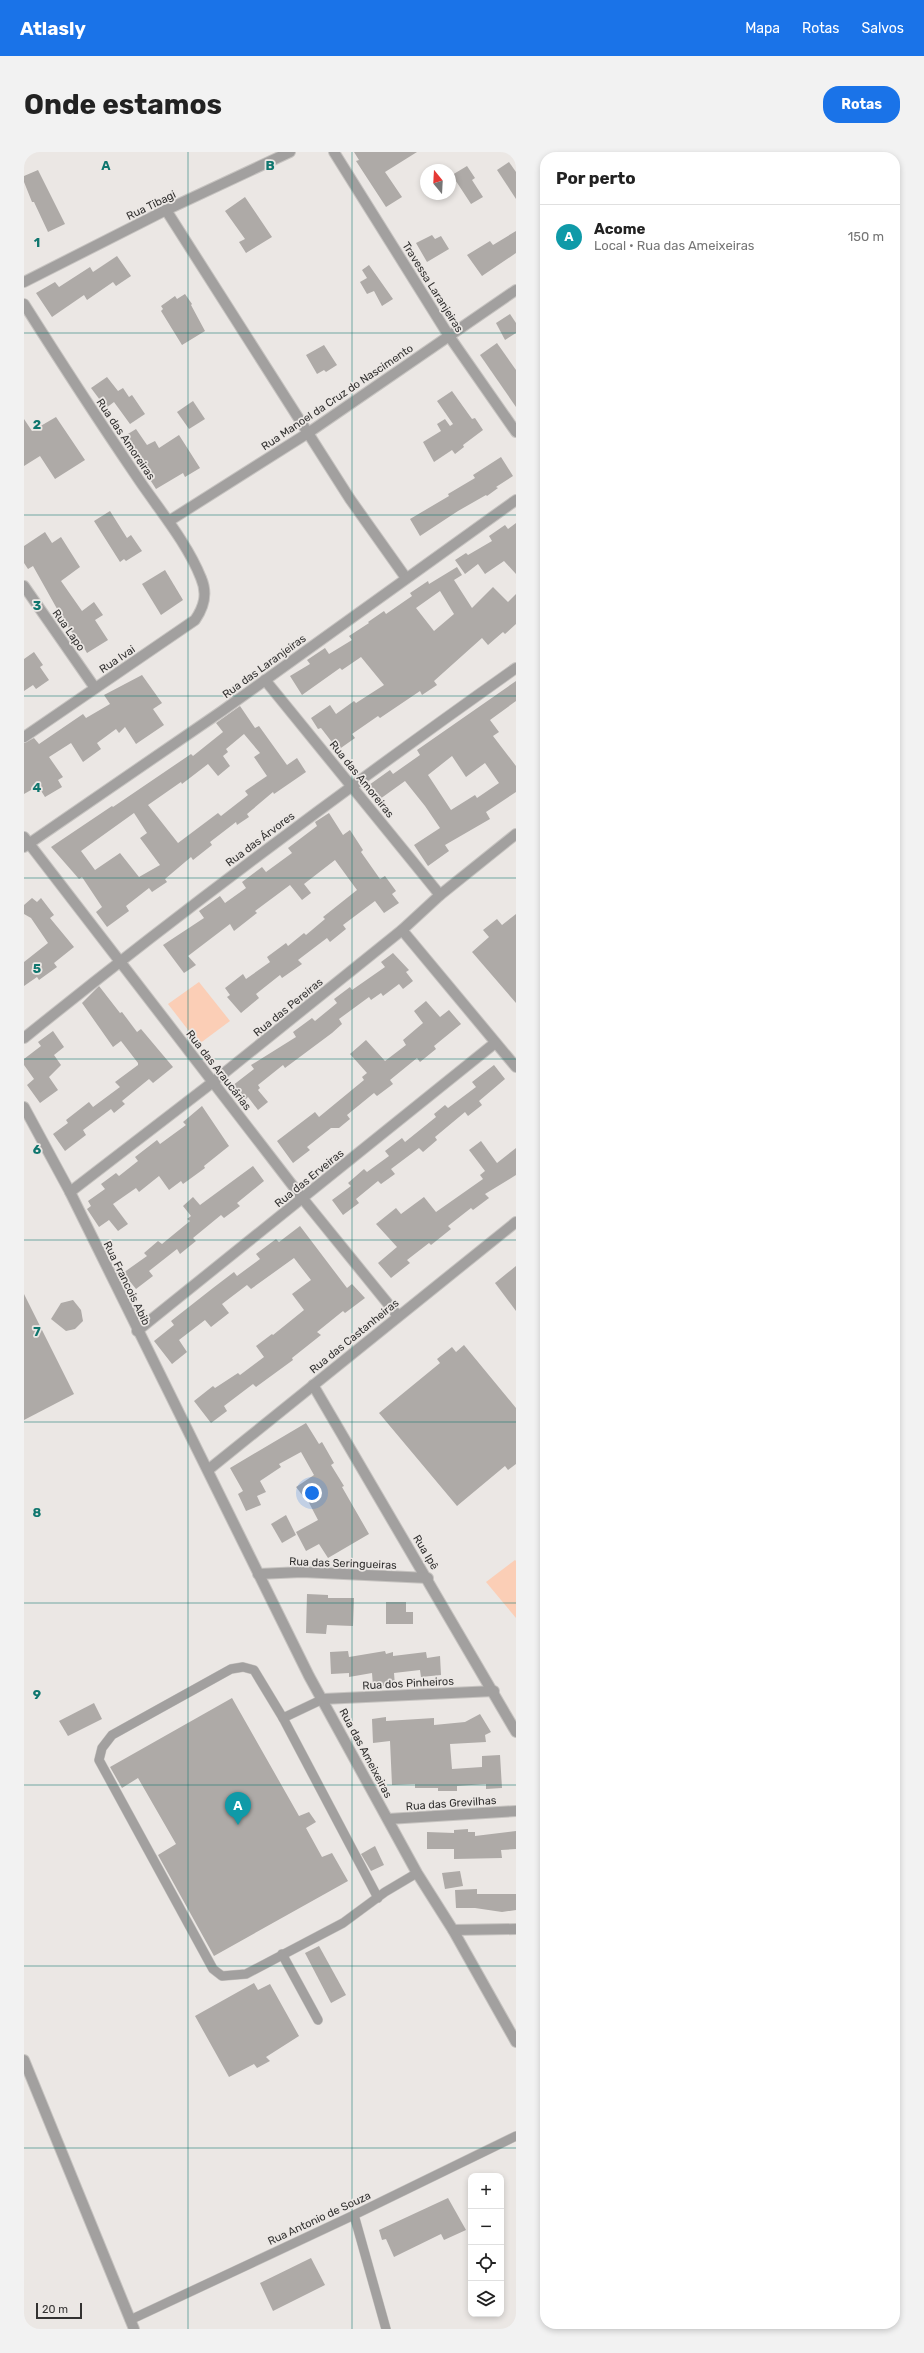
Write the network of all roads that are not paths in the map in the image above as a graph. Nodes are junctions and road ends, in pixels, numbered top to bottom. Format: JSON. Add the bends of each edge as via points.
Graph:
{"nodes":[{"id":1,"x":290,"y":152,"type":"edge"},
{"id":2,"x":334,"y":152,"type":"edge"},
{"id":3,"x":166,"y":210,"type":"junction"},
{"id":4,"x":24,"y":282,"type":"edge"},
{"id":5,"x":516,"y":290,"type":"edge"},
{"id":6,"x":24,"y":304,"type":"edge"},
{"id":7,"x":449,"y":336,"type":"junction"},
{"id":8,"x":516,"y":432,"type":"edge"},
{"id":9,"x":308,"y":433,"type":"junction"},
{"id":10,"x":516,"y":500,"type":"edge"},
{"id":11,"x":169,"y":521,"type":"junction"},
{"id":12,"x":406,"y":578,"type":"junction"},
{"id":13,"x":24,"y":586,"type":"edge"},
{"id":14,"x":204,"y":589,"type":"joint"},
{"id":15,"x":516,"y":668,"type":"edge"},
{"id":16,"x":265,"y":680,"type":"junction"},
{"id":17,"x":95,"y":688,"type":"junction"},
{"id":18,"x":24,"y":737,"type":"edge"},
{"id":19,"x":352,"y":784,"type":"junction"},
{"id":20,"x":516,"y":834,"type":"edge"},
{"id":21,"x":26,"y":843,"type":"edge"},
{"id":22,"x":440,"y":895,"type":"junction"},
{"id":23,"x":402,"y":930,"type":"junction"},
{"id":24,"x":119,"y":962,"type":"junction"},
{"id":25,"x":24,"y":1038,"type":"edge"},
{"id":26,"x":495,"y":1043,"type":"junction"},
{"id":27,"x":516,"y":1067,"type":"edge"},
{"id":28,"x":213,"y":1082,"type":"junction"},
{"id":29,"x":24,"y":1108,"type":"edge"},
{"id":30,"x":70,"y":1192,"type":"junction"},
{"id":31,"x":303,"y":1198,"type":"junction"},
{"id":32,"x":516,"y":1222,"type":"edge"},
{"id":33,"x":398,"y":1316,"type":"junction"},
{"id":34,"x":137,"y":1331,"type":"junction"},
{"id":35,"x":313,"y":1385,"type":"junction"},
{"id":36,"x":208,"y":1470,"type":"junction"},
{"id":37,"x":258,"y":1574,"type":"junction"},
{"id":38,"x":428,"y":1578,"type":"junction"},
{"id":39,"x":494,"y":1691,"type":"junction"},
{"id":40,"x":323,"y":1699,"type":"junction"},
{"id":41,"x":283,"y":1718,"type":"junction"},
{"id":42,"x":516,"y":1732,"type":"edge"},
{"id":43,"x":516,"y":1811,"type":"edge"},
{"id":44,"x":388,"y":1819,"type":"junction"},
{"id":45,"x":417,"y":1873,"type":"junction"},
{"id":46,"x":378,"y":1898,"type":"junction"},
{"id":47,"x":516,"y":1929,"type":"edge"},
{"id":48,"x":453,"y":1930,"type":"junction"},
{"id":49,"x":282,"y":1954,"type":"junction"},
{"id":50,"x":318,"y":2020,"type":"dead end"},
{"id":51,"x":516,"y":2042,"type":"edge"},
{"id":52,"x":24,"y":2060,"type":"edge"},
{"id":53,"x":516,"y":2136,"type":"edge"},
{"id":54,"x":354,"y":2216,"type":"junction"},
{"id":55,"x":132,"y":2325,"type":"edge"},
{"id":56,"x":386,"y":2329,"type":"edge"}],
"edges":[{"from":1,"to":3,"type":"street","name":"Rua Tibagi"},
{"from":2,"to":7,"type":"street","name":"Travessa Laranjeiras"},
{"from":3,"to":4,"type":"street","name":"Rua Tibagi"},
{"from":3,"to":9,"type":"street"},
{"from":5,"to":7,"type":"street","name":"Rua Manoel da Cruz do Nascimento"},
{"from":6,"to":11,"type":"street","name":"Rua das Amoreiras","via":[[113,442]]},
{"from":7,"to":8,"type":"street","name":"Travessa Laranjeiras"},
{"from":7,"to":9,"type":"street","name":"Rua Manoel da Cruz do Nascimento"},
{"from":9,"to":11,"type":"street","name":"Rua Manoel da Cruz do Nascimento"},
{"from":9,"to":12,"type":"street","via":[[350,500]]},
{"from":10,"to":12,"type":"street","name":"Rua das Laranjeiras"},
{"from":11,"to":14,"type":"street","name":"Rua das Amoreiras","via":[[201,578]]},
{"from":12,"to":16,"type":"street","name":"Rua das Laranjeiras"},
{"from":13,"to":17,"type":"street","name":"Rua Lapo"},
{"from":14,"to":17,"type":"street","name":"Rua Ivai","via":[[204,607],[195,620]]},
{"from":15,"to":19,"type":"street","name":"Rua das Árvores"},
{"from":16,"to":19,"type":"street","name":"Rua das Amoreiras"},
{"from":16,"to":21,"type":"street","name":"Rua das Laranjeiras"},
{"from":17,"to":18,"type":"street","name":"Rua Ivai"},
{"from":19,"to":22,"type":"street","name":"Rua das Amoreiras"},
{"from":19,"to":24,"type":"street","name":"Rua das Árvores"},
{"from":20,"to":22,"type":"street","name":"Rua das Pereiras"},
{"from":21,"to":24,"type":"street","name":"Rua das Araucárias"},
{"from":22,"to":23,"type":"street","name":"Rua das Pereiras"},
{"from":23,"to":26,"type":"street"},
{"from":23,"to":28,"type":"street","name":"Rua das Pereiras"},
{"from":24,"to":25,"type":"street","name":"Rua das Árvores"},
{"from":24,"to":28,"type":"street","name":"Rua das Araucárias"},
{"from":26,"to":27,"type":"street"},
{"from":26,"to":31,"type":"street","name":"Rua das Erveiras"},
{"from":28,"to":30,"type":"street","name":"Rua das Pereiras"},
{"from":28,"to":31,"type":"street","name":"Rua das Araucárias"},
{"from":29,"to":30,"type":"street","name":"Rua Francois Abib"},
{"from":30,"to":34,"type":"street","name":"Rua Francois Abib"},
{"from":31,"to":33,"type":"street","name":"Rua das Araucárias"},
{"from":31,"to":34,"type":"street","name":"Rua das Erveiras"},
{"from":32,"to":33,"type":"street","name":"Rua das Castanheiras"},
{"from":33,"to":35,"type":"street","name":"Rua das Castanheiras"},
{"from":34,"to":36,"type":"street","name":"Rua Francois Abib"},
{"from":35,"to":36,"type":"street","name":"Rua das Castanheiras"},
{"from":35,"to":38,"type":"street","name":"Rua Ipê"},
{"from":36,"to":37,"type":"street","name":"Rua das Ameixeiras"},
{"from":37,"to":38,"type":"street","name":"Rua das Seringueiras","via":[[302,1572]]},
{"from":37,"to":40,"type":"street","name":"Rua das Ameixeiras"},
{"from":38,"to":39,"type":"street","name":"Rua Ipê"},
{"from":39,"to":40,"type":"street","name":"Rua dos Pinheiros"},
{"from":39,"to":42,"type":"street","name":"Rua Ipê"},
{"from":40,"to":41,"type":"lane"},
{"from":40,"to":44,"type":"street","name":"Rua das Ameixeiras"},
{"from":41,"to":46,"type":"lane"},
{"from":41,"to":49,"type":"lane","via":[[254,1670],[243,1667],[231,1669],[112,1735],[102,1748],[99,1760],[213,1969],[222,1976],[246,1974]]},
{"from":43,"to":44,"type":"street","name":"Rua das Grevilhas"},
{"from":44,"to":45,"type":"street","name":"Rua das Ameixeiras"},
{"from":45,"to":46,"type":"lane"},
{"from":45,"to":48,"type":"street","name":"Rua das Ameixeiras"},
{"from":46,"to":49,"type":"lane","via":[[343,1923]]},
{"from":47,"to":48,"type":"street"},
{"from":48,"to":51,"type":"street","name":"Rua das Ameixeiras"},
{"from":49,"to":50,"type":"lane"},
{"from":52,"to":55,"type":"street"},
{"from":53,"to":54,"type":"lane","name":"Rua Antonio de Souza"},
{"from":54,"to":55,"type":"lane","name":"Rua Antonio de Souza"},
{"from":54,"to":56,"type":"lane"}]}
